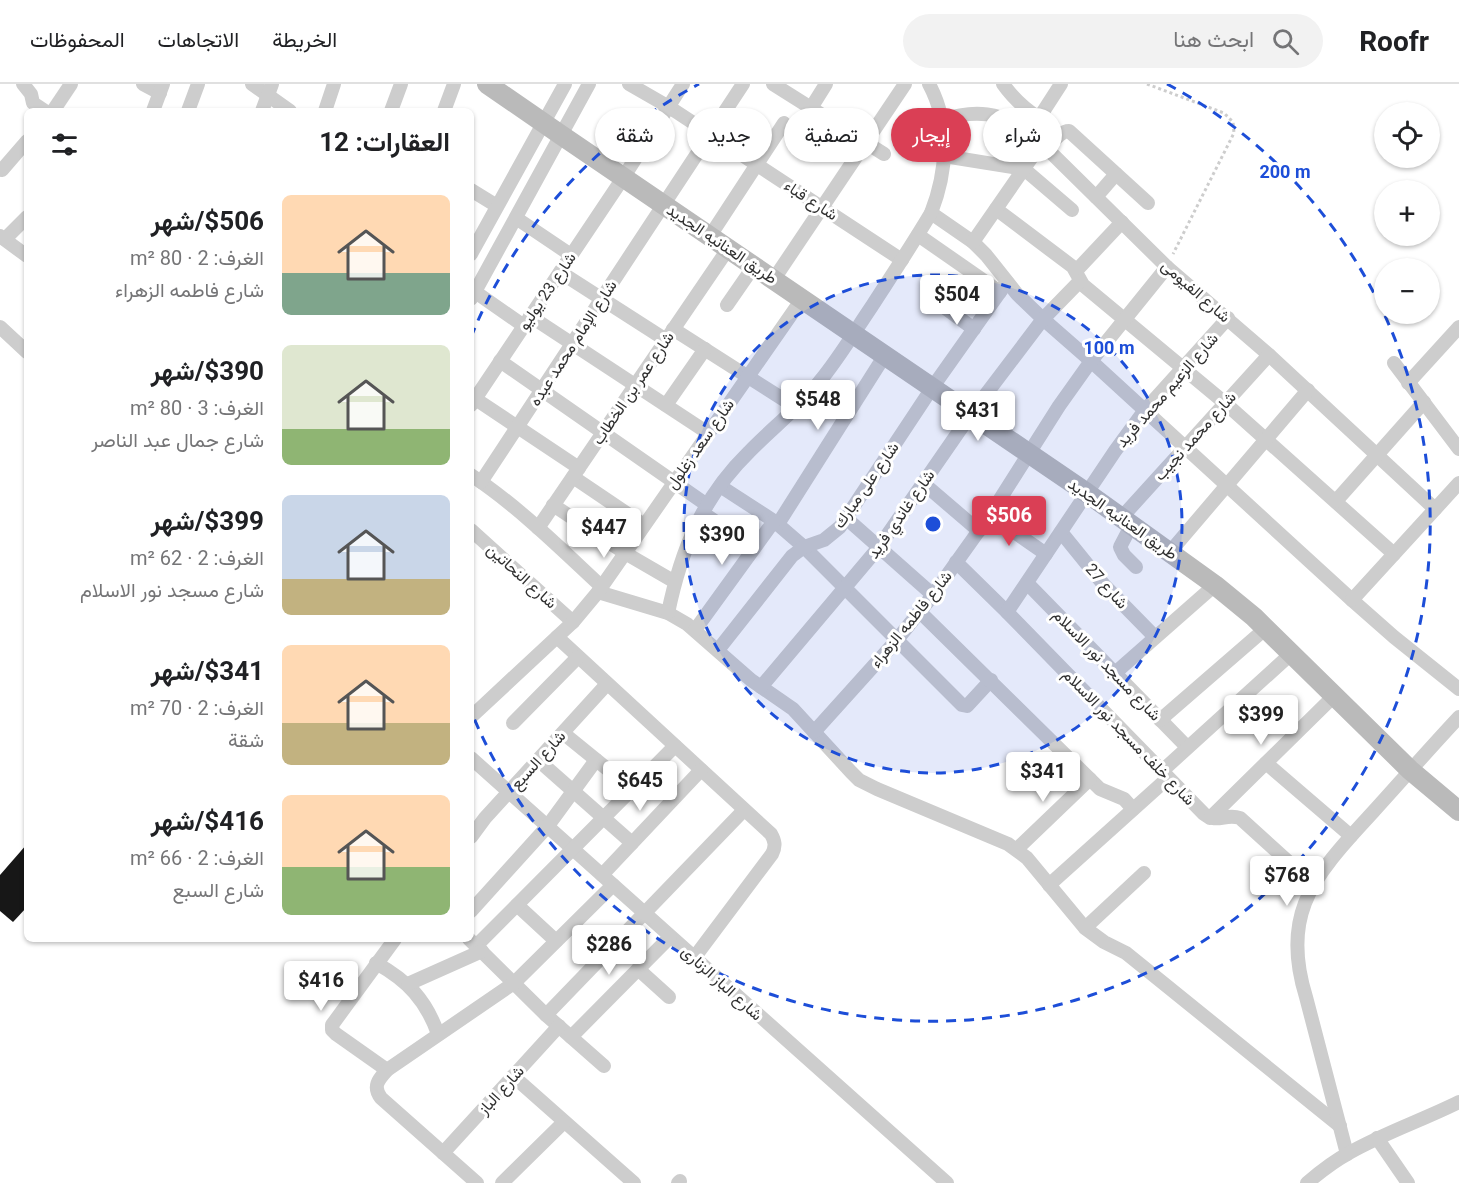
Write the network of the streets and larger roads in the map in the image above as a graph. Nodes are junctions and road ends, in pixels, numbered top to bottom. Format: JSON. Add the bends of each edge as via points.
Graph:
{"nodes":[{"id":1,"x":23,"y":84,"type":"edge"},
{"id":2,"x":71,"y":84,"type":"edge"},
{"id":3,"x":143,"y":84,"type":"edge"},
{"id":4,"x":198,"y":84,"type":"edge"},
{"id":5,"x":252,"y":84,"type":"edge"},
{"id":6,"x":334,"y":84,"type":"edge"},
{"id":7,"x":401,"y":84,"type":"edge"},
{"id":8,"x":454,"y":84,"type":"edge"},
{"id":9,"x":487,"y":84,"type":"edge"},
{"id":10,"x":565,"y":84,"type":"edge"},
{"id":11,"x":589,"y":84,"type":"edge"},
{"id":12,"x":629,"y":84,"type":"edge"},
{"id":13,"x":683,"y":84,"type":"edge"},
{"id":14,"x":743,"y":84,"type":"edge"},
{"id":15,"x":773,"y":84,"type":"edge"},
{"id":16,"x":826,"y":84,"type":"edge"},
{"id":17,"x":904,"y":84,"type":"edge"},
{"id":18,"x":1003,"y":84,"type":"edge"},
{"id":19,"x":1061,"y":84,"type":"edge"},
{"id":20,"x":934,"y":86,"type":"edge"},
{"id":21,"x":161,"y":88,"type":"edge"},
{"id":22,"x":270,"y":90,"type":"edge"},
{"id":23,"x":669,"y":107,"type":"junction"},
{"id":24,"x":40,"y":108,"type":"edge"},
{"id":25,"x":59,"y":108,"type":"edge"},
{"id":26,"x":154,"y":108,"type":"edge"},
{"id":27,"x":189,"y":108,"type":"edge"},
{"id":28,"x":263,"y":108,"type":"edge"},
{"id":29,"x":287,"y":108,"type":"edge"},
{"id":30,"x":326,"y":108,"type":"edge"},
{"id":31,"x":392,"y":108,"type":"edge"},
{"id":32,"x":445,"y":108,"type":"edge"},
{"id":33,"x":728,"y":108,"type":"edge"},
{"id":34,"x":811,"y":108,"type":"joint"},
{"id":35,"x":939,"y":108,"type":"edge"},
{"id":36,"x":1025,"y":108,"type":"edge"},
{"id":37,"x":1045,"y":108,"type":"edge"},
{"id":38,"x":687,"y":119,"type":"edge"},
{"id":39,"x":879,"y":122,"type":"edge"},
{"id":40,"x":543,"y":123,"type":"junction"},
{"id":41,"x":784,"y":123,"type":"dead end"},
{"id":42,"x":1062,"y":133,"type":"edge"},
{"id":43,"x":561,"y":135,"type":"junction"},
{"id":44,"x":24,"y":144,"type":"edge"},
{"id":45,"x":879,"y":151,"type":"edge"},
{"id":46,"x":884,"y":154,"type":"dead end"},
{"id":47,"x":971,"y":160,"type":"edge"},
{"id":48,"x":692,"y":162,"type":"edge"},
{"id":49,"x":752,"y":162,"type":"edge"},
{"id":50,"x":852,"y":162,"type":"edge"},
{"id":51,"x":943,"y":162,"type":"edge"},
{"id":52,"x":1030,"y":162,"type":"edge"},
{"id":53,"x":1060,"y":162,"type":"edge"},
{"id":54,"x":757,"y":165,"type":"junction"},
{"id":55,"x":1024,"y":169,"type":"junction"},
{"id":56,"x":2,"y":170,"type":"dead end"},
{"id":57,"x":1116,"y":174,"type":"junction"},
{"id":58,"x":623,"y":178,"type":"junction"},
{"id":59,"x":474,"y":192,"type":"edge"},
{"id":60,"x":1096,"y":197,"type":"junction"},
{"id":61,"x":1148,"y":203,"type":"dead end"},
{"id":62,"x":663,"y":205,"type":"junction"},
{"id":63,"x":497,"y":206,"type":"junction"},
{"id":64,"x":822,"y":207,"type":"junction"},
{"id":65,"x":996,"y":209,"type":"junction"},
{"id":66,"x":1072,"y":210,"type":"dead end"},
{"id":67,"x":931,"y":213,"type":"junction"},
{"id":68,"x":516,"y":218,"type":"junction"},
{"id":69,"x":24,"y":219,"type":"edge"},
{"id":70,"x":1122,"y":222,"type":"junction"},
{"id":71,"x":918,"y":235,"type":"junction"},
{"id":72,"x":710,"y":236,"type":"junction"},
{"id":73,"x":2,"y":237,"type":"edge"},
{"id":74,"x":973,"y":242,"type":"junction"},
{"id":75,"x":474,"y":248,"type":"edge"},
{"id":76,"x":728,"y":249,"type":"junction"},
{"id":77,"x":24,"y":254,"type":"edge"},
{"id":78,"x":571,"y":255,"type":"junction"},
{"id":79,"x":902,"y":260,"type":"junction"},
{"id":80,"x":754,"y":266,"type":"junction"},
{"id":81,"x":1167,"y":267,"type":"junction"},
{"id":82,"x":560,"y":272,"type":"junction"},
{"id":83,"x":1078,"y":276,"type":"junction"},
{"id":84,"x":774,"y":279,"type":"junction"},
{"id":85,"x":1003,"y":287,"type":"junction"},
{"id":86,"x":474,"y":290,"type":"edge"},
{"id":87,"x":474,"y":294,"type":"edge"},
{"id":88,"x":929,"y":296,"type":"dead end"},
{"id":89,"x":602,"y":299,"type":"junction"},
{"id":90,"x":802,"y":299,"type":"junction"},
{"id":91,"x":727,"y":305,"type":"dead end"},
{"id":92,"x":1228,"y":318,"type":"junction"},
{"id":93,"x":1043,"y":319,"type":"junction"},
{"id":94,"x":1124,"y":319,"type":"junction"},
{"id":95,"x":527,"y":321,"type":"junction"},
{"id":96,"x":0,"y":327,"type":"edge"},
{"id":97,"x":1459,"y":327,"type":"edge"},
{"id":98,"x":974,"y":328,"type":"junction"},
{"id":99,"x":854,"y":334,"type":"junction"},
{"id":100,"x":670,"y":335,"type":"junction"},
{"id":101,"x":572,"y":344,"type":"junction"},
{"id":102,"x":24,"y":349,"type":"edge"},
{"id":103,"x":705,"y":349,"type":"junction"},
{"id":104,"x":885,"y":355,"type":"junction"},
{"id":105,"x":1269,"y":355,"type":"junction"},
{"id":106,"x":500,"y":361,"type":"junction"},
{"id":107,"x":1091,"y":361,"type":"junction"},
{"id":108,"x":1394,"y":363,"type":"dead end"},
{"id":109,"x":1183,"y":367,"type":"junction"},
{"id":110,"x":747,"y":376,"type":"junction"},
{"id":111,"x":1408,"y":383,"type":"junction"},
{"id":112,"x":635,"y":385,"type":"junction"},
{"id":113,"x":932,"y":388,"type":"junction"},
{"id":114,"x":542,"y":390,"type":"junction"},
{"id":115,"x":1308,"y":390,"type":"junction"},
{"id":116,"x":474,"y":397,"type":"edge"},
{"id":117,"x":474,"y":401,"type":"edge"},
{"id":118,"x":1424,"y":402,"type":"junction"},
{"id":119,"x":1225,"y":403,"type":"junction"},
{"id":120,"x":666,"y":405,"type":"junction"},
{"id":121,"x":797,"y":408,"type":"junction"},
{"id":122,"x":1145,"y":410,"type":"junction"},
{"id":123,"x":971,"y":414,"type":"junction"},
{"id":124,"x":518,"y":427,"type":"junction"},
{"id":125,"x":603,"y":433,"type":"junction"},
{"id":126,"x":708,"y":433,"type":"junction"},
{"id":127,"x":1266,"y":439,"type":"junction"},
{"id":128,"x":1185,"y":447,"type":"junction"},
{"id":129,"x":1459,"y":449,"type":"edge"},
{"id":130,"x":1028,"y":453,"type":"junction"},
{"id":131,"x":1377,"y":455,"type":"junction"},
{"id":132,"x":576,"y":472,"type":"junction"},
{"id":133,"x":476,"y":479,"type":"edge"},
{"id":134,"x":674,"y":482,"type":"junction"},
{"id":135,"x":923,"y":483,"type":"junction"},
{"id":136,"x":1459,"y":483,"type":"edge"},
{"id":137,"x":1227,"y":485,"type":"junction"},
{"id":138,"x":720,"y":486,"type":"junction"},
{"id":139,"x":1086,"y":493,"type":"junction"},
{"id":140,"x":1336,"y":501,"type":"junction"},
{"id":141,"x":553,"y":505,"type":"junction"},
{"id":142,"x":705,"y":509,"type":"junction"},
{"id":143,"x":1435,"y":509,"type":"junction"},
{"id":144,"x":990,"y":515,"type":"junction"},
{"id":145,"x":846,"y":518,"type":"junction"},
{"id":146,"x":1127,"y":521,"type":"junction"},
{"id":147,"x":776,"y":522,"type":"junction"},
{"id":148,"x":644,"y":525,"type":"junction"},
{"id":149,"x":538,"y":528,"type":"junction"},
{"id":150,"x":979,"y":531,"type":"junction"},
{"id":151,"x":1060,"y":532,"type":"junction"},
{"id":152,"x":474,"y":533,"type":"edge"},
{"id":153,"x":804,"y":547,"type":"junction"},
{"id":154,"x":879,"y":547,"type":"junction"},
{"id":155,"x":754,"y":548,"type":"junction"},
{"id":156,"x":1170,"y":552,"type":"junction"},
{"id":157,"x":625,"y":554,"type":"junction"},
{"id":158,"x":1046,"y":554,"type":"junction"},
{"id":159,"x":1394,"y":554,"type":"junction"},
{"id":160,"x":956,"y":562,"type":"junction"},
{"id":161,"x":1136,"y":567,"type":"dead end"},
{"id":162,"x":675,"y":582,"type":"junction"},
{"id":163,"x":1027,"y":583,"type":"junction"},
{"id":164,"x":1215,"y":585,"type":"junction"},
{"id":165,"x":600,"y":589,"type":"junction"},
{"id":166,"x":845,"y":589,"type":"junction"},
{"id":167,"x":933,"y":595,"type":"junction"},
{"id":168,"x":1352,"y":600,"type":"junction"},
{"id":169,"x":920,"y":612,"type":"junction"},
{"id":170,"x":1007,"y":612,"type":"junction"},
{"id":171,"x":668,"y":613,"type":"junction"},
{"id":172,"x":573,"y":622,"type":"junction"},
{"id":173,"x":1266,"y":628,"type":"junction"},
{"id":174,"x":695,"y":630,"type":"junction"},
{"id":175,"x":557,"y":637,"type":"junction"},
{"id":176,"x":1155,"y":637,"type":"junction"},
{"id":177,"x":896,"y":641,"type":"junction"},
{"id":178,"x":718,"y":650,"type":"junction"},
{"id":179,"x":1292,"y":653,"type":"junction"},
{"id":180,"x":578,"y":657,"type":"junction"},
{"id":181,"x":1115,"y":673,"type":"junction"},
{"id":182,"x":991,"y":681,"type":"junction"},
{"id":183,"x":607,"y":684,"type":"junction"},
{"id":184,"x":761,"y":687,"type":"junction"},
{"id":185,"x":1459,"y":688,"type":"edge"},
{"id":186,"x":1334,"y":696,"type":"junction"},
{"id":187,"x":474,"y":714,"type":"edge"},
{"id":188,"x":1459,"y":717,"type":"edge"},
{"id":189,"x":1160,"y":720,"type":"junction"},
{"id":190,"x":513,"y":723,"type":"dead end"},
{"id":191,"x":563,"y":732,"type":"junction"},
{"id":192,"x":814,"y":732,"type":"junction"},
{"id":193,"x":675,"y":746,"type":"junction"},
{"id":194,"x":1187,"y":747,"type":"junction"},
{"id":195,"x":538,"y":760,"type":"junction"},
{"id":196,"x":596,"y":760,"type":"junction"},
{"id":197,"x":1266,"y":763,"type":"junction"},
{"id":198,"x":474,"y":766,"type":"edge"},
{"id":199,"x":701,"y":770,"type":"junction"},
{"id":200,"x":1410,"y":770,"type":"junction"},
{"id":201,"x":1165,"y":774,"type":"junction"},
{"id":202,"x":1090,"y":779,"type":"junction"},
{"id":203,"x":632,"y":789,"type":"junction"},
{"id":204,"x":573,"y":791,"type":"junction"},
{"id":205,"x":509,"y":792,"type":"junction"},
{"id":206,"x":1133,"y":808,"type":"junction"},
{"id":207,"x":744,"y":810,"type":"junction"},
{"id":208,"x":1459,"y":811,"type":"edge"},
{"id":209,"x":604,"y":818,"type":"junction"},
{"id":210,"x":1210,"y":818,"type":"junction"},
{"id":211,"x":547,"y":826,"type":"junction"},
{"id":212,"x":474,"y":833,"type":"edge"},
{"id":213,"x":1351,"y":836,"type":"junction"},
{"id":214,"x":632,"y":843,"type":"junction"},
{"id":215,"x":573,"y":849,"type":"junction"},
{"id":216,"x":1017,"y":849,"type":"junction"},
{"id":217,"x":1144,"y":873,"type":"dead end"},
{"id":218,"x":602,"y":875,"type":"junction"},
{"id":219,"x":613,"y":885,"type":"junction"},
{"id":220,"x":1049,"y":885,"type":"junction"},
{"id":221,"x":1314,"y":885,"type":"junction"},
{"id":222,"x":517,"y":905,"type":"junction"},
{"id":223,"x":474,"y":908,"type":"edge"},
{"id":224,"x":644,"y":913,"type":"junction"},
{"id":225,"x":1085,"y":928,"type":"junction"},
{"id":226,"x":670,"y":937,"type":"junction"},
{"id":227,"x":556,"y":941,"type":"junction"},
{"id":228,"x":393,"y":942,"type":"edge"},
{"id":229,"x":476,"y":945,"type":"edge"},
{"id":230,"x":694,"y":958,"type":"junction"},
{"id":231,"x":376,"y":963,"type":"junction"},
{"id":232,"x":638,"y":969,"type":"junction"},
{"id":233,"x":514,"y":983,"type":"junction"},
{"id":234,"x":408,"y":984,"type":"junction"},
{"id":235,"x":669,"y":997,"type":"dead end"},
{"id":236,"x":546,"y":1015,"type":"junction"},
{"id":237,"x":559,"y":1026,"type":"junction"},
{"id":238,"x":438,"y":1034,"type":"junction"},
{"id":239,"x":571,"y":1037,"type":"junction"},
{"id":240,"x":604,"y":1066,"type":"dead end"},
{"id":241,"x":387,"y":1070,"type":"junction"},
{"id":242,"x":513,"y":1076,"type":"junction"},
{"id":243,"x":1459,"y":1102,"type":"edge"},
{"id":244,"x":564,"y":1122,"type":"junction"},
{"id":245,"x":1340,"y":1126,"type":"junction"},
{"id":246,"x":1377,"y":1138,"type":"junction"},
{"id":247,"x":443,"y":1153,"type":"junction"},
{"id":248,"x":1347,"y":1154,"type":"junction"},
{"id":249,"x":477,"y":1183,"type":"edge"},
{"id":250,"x":502,"y":1183,"type":"edge"},
{"id":251,"x":634,"y":1183,"type":"edge"},
{"id":252,"x":947,"y":1183,"type":"edge"},
{"id":253,"x":1307,"y":1183,"type":"edge"},
{"id":254,"x":1408,"y":1183,"type":"edge"}],
"edges":[{"from":1,"to":24,"type":"street","via":[[33,103]]},
{"from":2,"to":25,"type":"street"},
{"from":3,"to":21,"type":"street"},
{"from":4,"to":27,"type":"street"},
{"from":5,"to":22,"type":"street"},
{"from":6,"to":30,"type":"street"},
{"from":7,"to":31,"type":"street"},
{"from":8,"to":32,"type":"street"},
{"from":9,"to":40,"type":"street","name":"طريق العنانيه الجديد"},
{"from":10,"to":40,"type":"street"},
{"from":11,"to":43,"type":"street"},
{"from":12,"to":23,"type":"street","name":"شارع قباء"},
{"from":13,"to":23,"type":"street","name":"شارع 23 يوليو"},
{"from":14,"to":33,"type":"street","name":"شارع الإمام محمد عبده"},
{"from":15,"to":34,"type":"street"},
{"from":16,"to":34,"type":"street"},
{"from":17,"to":39,"type":"street"},
{"from":18,"to":36,"type":"street"},
{"from":19,"to":37,"type":"street"},
{"from":20,"to":35,"type":"street"},
{"from":21,"to":26,"type":"street"},
{"from":22,"to":28,"type":"street"},
{"from":22,"to":29,"type":"street"},
{"from":23,"to":38,"type":"street","name":"شارع قباء"},
{"from":23,"to":58,"type":"street","name":"شارع 23 يوليو"},
{"from":40,"to":43,"type":"street","name":"طريق العنانيه الجديد"},
{"from":40,"to":63,"type":"street"},
{"from":41,"to":54,"type":"street"},
{"from":42,"to":57,"type":"street","via":[[1068,130]]},
{"from":43,"to":58,"type":"street","name":"طريق العنانيه الجديد"},
{"from":43,"to":68,"type":"street"},
{"from":44,"to":56,"type":"street"},
{"from":45,"to":46,"type":"street"},
{"from":47,"to":55,"type":"street"},
{"from":48,"to":62,"type":"street","name":"شارع الإمام محمد عبده"},
{"from":49,"to":54,"type":"street","name":"شارع قباء"},
{"from":50,"to":64,"type":"street"},
{"from":51,"to":67,"type":"street"},
{"from":52,"to":55,"type":"street"},
{"from":53,"to":60,"type":"street","name":"شارع الفيومى"},
{"from":54,"to":64,"type":"street","name":"شارع قباء"},
{"from":54,"to":72,"type":"street"},
{"from":55,"to":65,"type":"street"},
{"from":55,"to":66,"type":"street"},
{"from":57,"to":60,"type":"street"},
{"from":57,"to":61,"type":"street"},
{"from":58,"to":62,"type":"street","name":"طريق العنانيه الجديد"},
{"from":58,"to":78,"type":"street","name":"شارع 23 يوليو"},
{"from":59,"to":63,"type":"street"},
{"from":60,"to":70,"type":"street","name":"شارع الفيومى"},
{"from":62,"to":72,"type":"street","name":"طريق العنانيه الجديد"},
{"from":62,"to":89,"type":"street","name":"شارع الإمام محمد عبده"},
{"from":63,"to":75,"type":"street"},
{"from":64,"to":79,"type":"street","name":"شارع قباء"},
{"from":64,"to":84,"type":"street"},
{"from":65,"to":74,"type":"street"},
{"from":65,"to":83,"type":"street","via":[[1070,264]]},
{"from":67,"to":71,"type":"street"},
{"from":67,"to":74,"type":"street"},
{"from":68,"to":78,"type":"street"},
{"from":68,"to":86,"type":"street"},
{"from":69,"to":73,"type":"street"},
{"from":70,"to":81,"type":"street","name":"شارع الفيومى"},
{"from":70,"to":83,"type":"street","name":"شارع غاندي فريد"},
{"from":71,"to":79,"type":"street"},
{"from":71,"to":85,"type":"street"},
{"from":72,"to":76,"type":"street","name":"طريق العنانيه الجديد"},
{"from":73,"to":77,"type":"street"},
{"from":74,"to":85,"type":"street","via":[[986,255]]},
{"from":76,"to":80,"type":"street","name":"طريق العنانيه الجديد"},
{"from":76,"to":100,"type":"street","name":"شارع عمر بن الخطاب"},
{"from":78,"to":82,"type":"street","name":"شارع 23 يوليو"},
{"from":79,"to":99,"type":"street"},
{"from":80,"to":84,"type":"street","name":"طريق العنانيه الجديد"},
{"from":80,"to":91,"type":"street"},
{"from":81,"to":92,"type":"street","name":"شارع الفيومى"},
{"from":81,"to":94,"type":"street","name":"شارع فاطمه الزهراء"},
{"from":82,"to":89,"type":"street"},
{"from":82,"to":95,"type":"street","name":"شارع 23 يوليو"},
{"from":83,"to":93,"type":"street","name":"شارع غاندي فريد"},
{"from":83,"to":94,"type":"street"},
{"from":84,"to":90,"type":"street","name":"طريق العنانيه الجديد"},
{"from":85,"to":93,"type":"street"},
{"from":85,"to":98,"type":"street","name":"شارع على مبارك"},
{"from":87,"to":95,"type":"street"},
{"from":88,"to":98,"type":"street"},
{"from":89,"to":100,"type":"street"},
{"from":89,"to":101,"type":"street","name":"شارع الإمام محمد عبده"},
{"from":90,"to":99,"type":"street","name":"طريق العنانيه الجديد"},
{"from":90,"to":110,"type":"street","name":"شارع سعد زغلول"},
{"from":92,"to":105,"type":"street","name":"شارع الفيومى"},
{"from":92,"to":109,"type":"street","name":"شارع الزعيم محمد فريد"},
{"from":93,"to":107,"type":"street"},
{"from":93,"to":123,"type":"street","name":"شارع غاندي فريد"},
{"from":94,"to":107,"type":"street","name":"شارع فاطمه الزهراء"},
{"from":94,"to":109,"type":"street"},
{"from":95,"to":101,"type":"street"},
{"from":95,"to":106,"type":"street","name":"شارع 23 يوليو"},
{"from":96,"to":102,"type":"street"},
{"from":97,"to":111,"type":"street"},
{"from":98,"to":113,"type":"street","name":"شارع على مبارك"},
{"from":99,"to":104,"type":"street","name":"طريق العنانيه الجديد"},
{"from":99,"to":121,"type":"street"},
{"from":100,"to":103,"type":"street"},
{"from":100,"to":112,"type":"street","name":"شارع عمر بن الخطاب"},
{"from":101,"to":112,"type":"street"},
{"from":101,"to":114,"type":"street","name":"شارع الإمام محمد عبده"},
{"from":103,"to":110,"type":"street"},
{"from":103,"to":120,"type":"street"},
{"from":104,"to":113,"type":"street","name":"طريق العنانيه الجديد"},
{"from":104,"to":147,"type":"street"},
{"from":105,"to":115,"type":"street","name":"شارع الفيومى"},
{"from":105,"to":119,"type":"street","name":"شارع محمد نجيب"},
{"from":106,"to":114,"type":"street"},
{"from":106,"to":116,"type":"street","name":"شارع 23 يوليو"},
{"from":107,"to":122,"type":"street"},
{"from":107,"to":130,"type":"street","name":"شارع فاطمه الزهراء"},
{"from":108,"to":111,"type":"street"},
{"from":109,"to":119,"type":"street"},
{"from":109,"to":122,"type":"street","name":"شارع الزعيم محمد فريد"},
{"from":110,"to":121,"type":"street"},
{"from":110,"to":126,"type":"street","name":"شارع سعد زغلول"},
{"from":111,"to":118,"type":"street"},
{"from":112,"to":120,"type":"street"},
{"from":112,"to":125,"type":"street","name":"شارع عمر بن الخطاب"},
{"from":113,"to":123,"type":"street","name":"طريق العنانيه الجديد"},
{"from":113,"to":145,"type":"street","name":"شارع على مبارك"},
{"from":114,"to":124,"type":"street","name":"شارع الإمام محمد عبده"},
{"from":114,"to":125,"type":"street"},
{"from":115,"to":127,"type":"street"},
{"from":115,"to":131,"type":"street","name":"شارع الفيومى"},
{"from":117,"to":124,"type":"street"},
{"from":118,"to":129,"type":"street"},
{"from":118,"to":131,"type":"street"},
{"from":119,"to":127,"type":"street"},
{"from":119,"to":128,"type":"street","name":"شارع محمد نجيب"},
{"from":120,"to":126,"type":"street"},
{"from":121,"to":138,"type":"street","via":[[747,453]]},
{"from":122,"to":128,"type":"street"},
{"from":122,"to":139,"type":"street","name":"شارع الزعيم محمد فريد"},
{"from":123,"to":130,"type":"street","name":"طريق العنانيه الجديد"},
{"from":123,"to":135,"type":"street","name":"شارع غاندي فريد"},
{"from":124,"to":132,"type":"street"},
{"from":124,"to":133,"type":"street","name":"شارع الإمام محمد عبده"},
{"from":125,"to":132,"type":"street","name":"شارع عمر بن الخطاب"},
{"from":125,"to":134,"type":"street"},
{"from":126,"to":134,"type":"street","name":"شارع سعد زغلول"},
{"from":127,"to":137,"type":"street"},
{"from":127,"to":140,"type":"street"},
{"from":128,"to":137,"type":"street"},
{"from":128,"to":146,"type":"street","name":"شارع محمد نجيب"},
{"from":130,"to":139,"type":"street","name":"طريق العنانيه الجديد"},
{"from":130,"to":144,"type":"street","name":"شارع فاطمه الزهراء"},
{"from":131,"to":140,"type":"street"},
{"from":131,"to":143,"type":"street","name":"شارع الفيومى"},
{"from":132,"to":141,"type":"street","name":"شارع عمر بن الخطاب"},
{"from":132,"to":148,"type":"street"},
{"from":133,"to":149,"type":"street"},
{"from":134,"to":142,"type":"street"},
{"from":134,"to":148,"type":"street","name":"شارع سعد زغلول"},
{"from":135,"to":150,"type":"street"},
{"from":135,"to":154,"type":"street","name":"شارع غاندي فريد"},
{"from":136,"to":143,"type":"street"},
{"from":137,"to":156,"type":"street"},
{"from":137,"to":168,"type":"street"},
{"from":138,"to":142,"type":"street"},
{"from":138,"to":147,"type":"street"},
{"from":139,"to":146,"type":"street","name":"طريق العنانيه الجديد"},
{"from":139,"to":151,"type":"street","name":"شارع الزعيم محمد فريد"},
{"from":140,"to":159,"type":"street"},
{"from":141,"to":149,"type":"street","name":"شارع عمر بن الخطاب"},
{"from":141,"to":157,"type":"street"},
{"from":142,"to":155,"type":"street"},
{"from":142,"to":162,"type":"street","via":[[684,551]]},
{"from":143,"to":159,"type":"street"},
{"from":144,"to":150,"type":"street","name":"شارع فاطمه الزهراء"},
{"from":144,"to":158,"type":"street"},
{"from":145,"to":153,"type":"street","name":"شارع على مبارك","via":[[824,540]]},
{"from":145,"to":154,"type":"street"},
{"from":146,"to":156,"type":"street","name":"طريق العنانيه الجديد"},
{"from":146,"to":161,"type":"street","via":[[1120,547]]},
{"from":147,"to":153,"type":"street"},
{"from":147,"to":155,"type":"street"},
{"from":148,"to":157,"type":"street","name":"شارع سعد زغلول"},
{"from":149,"to":165,"type":"street"},
{"from":150,"to":160,"type":"street","name":"شارع فاطمه الزهراء"},
{"from":151,"to":158,"type":"street","name":"شارع الزعيم محمد فريد"},
{"from":151,"to":176,"type":"street","name":"شارع 27"},
{"from":152,"to":172,"type":"street","name":"شارع النحاتين"},
{"from":153,"to":166,"type":"street"},
{"from":153,"to":178,"type":"street","name":"شارع على مبارك","via":[[788,561]]},
{"from":154,"to":166,"type":"street","name":"شارع غاندي فريد"},
{"from":154,"to":167,"type":"street"},
{"from":155,"to":174,"type":"street"},
{"from":156,"to":164,"type":"street","name":"طريق العنانيه الجديد"},
{"from":157,"to":162,"type":"street"},
{"from":157,"to":165,"type":"street","name":"شارع سعد زغلول"},
{"from":158,"to":163,"type":"street","name":"شارع الزعيم محمد فريد"},
{"from":159,"to":168,"type":"street"},
{"from":160,"to":167,"type":"street","name":"شارع فاطمه الزهراء"},
{"from":160,"to":170,"type":"street","name":"شارع خلف مسجد نور الاسلام"},
{"from":162,"to":171,"type":"street"},
{"from":163,"to":170,"type":"street","name":"شارع الزعيم محمد فريد"},
{"from":163,"to":181,"type":"street","name":"شارع مسجد نور الاسلام"},
{"from":164,"to":173,"type":"street","name":"طريق العنانيه الجديد"},
{"from":164,"to":176,"type":"street"},
{"from":165,"to":171,"type":"street"},
{"from":165,"to":172,"type":"street","name":"شارع سعد زغلول"},
{"from":166,"to":177,"type":"street"},
{"from":166,"to":184,"type":"street","name":"شارع غاندي فريد"},
{"from":167,"to":169,"type":"street","name":"شارع فاطمه الزهراء"},
{"from":168,"to":185,"type":"street"},
{"from":169,"to":177,"type":"street","name":"شارع فاطمه الزهراء"},
{"from":169,"to":182,"type":"street"},
{"from":170,"to":201,"type":"street","name":"شارع خلف مسجد نور الاسلام"},
{"from":171,"to":174,"type":"street"},
{"from":172,"to":175,"type":"street","name":"شارع سعد زغلول"},
{"from":173,"to":179,"type":"street","name":"طريق العنانيه الجديد"},
{"from":173,"to":189,"type":"street"},
{"from":174,"to":178,"type":"street"},
{"from":175,"to":180,"type":"street"},
{"from":175,"to":187,"type":"street","name":"شارع سعد زغلول"},
{"from":176,"to":181,"type":"street"},
{"from":177,"to":182,"type":"street","via":[[964,706]]},
{"from":177,"to":192,"type":"street","name":"شارع فاطمه الزهراء"},
{"from":178,"to":184,"type":"street"},
{"from":179,"to":186,"type":"street","name":"طريق العنانيه الجديد"},
{"from":179,"to":194,"type":"street"},
{"from":180,"to":183,"type":"street"},
{"from":180,"to":190,"type":"street"},
{"from":181,"to":189,"type":"street","name":"شارع مسجد نور الاسلام"},
{"from":182,"to":202,"type":"street"},
{"from":183,"to":191,"type":"street","name":"شارع السبع"},
{"from":183,"to":193,"type":"street"},
{"from":184,"to":192,"type":"street","via":[[793,709]]},
{"from":186,"to":197,"type":"street"},
{"from":186,"to":200,"type":"street","name":"طريق العنانيه الجديد"},
{"from":188,"to":200,"type":"street"},
{"from":189,"to":194,"type":"street","name":"شارع مسجد نور الاسلام"},
{"from":191,"to":195,"type":"street","name":"شارع السبع"},
{"from":191,"to":196,"type":"street"},
{"from":192,"to":216,"type":"street","via":[[859,780]]},
{"from":193,"to":199,"type":"street"},
{"from":193,"to":203,"type":"street"},
{"from":194,"to":201,"type":"street"},
{"from":195,"to":204,"type":"street"},
{"from":195,"to":205,"type":"street","name":"شارع السبع"},
{"from":196,"to":203,"type":"street"},
{"from":196,"to":204,"type":"street"},
{"from":197,"to":210,"type":"street"},
{"from":197,"to":213,"type":"street"},
{"from":198,"to":205,"type":"street","name":"شارع الباز الزنارى"},
{"from":199,"to":207,"type":"street"},
{"from":199,"to":214,"type":"street"},
{"from":200,"to":208,"type":"street","name":"طريق العنانيه الجديد"},
{"from":200,"to":213,"type":"street"},
{"from":201,"to":206,"type":"street"},
{"from":201,"to":210,"type":"street","name":"شارع خلف مسجد نور الاسلام"},
{"from":202,"to":206,"type":"street"},
{"from":202,"to":216,"type":"street"},
{"from":203,"to":209,"type":"street"},
{"from":204,"to":209,"type":"street"},
{"from":204,"to":211,"type":"street"},
{"from":205,"to":211,"type":"street","name":"شارع الباز الزنارى"},
{"from":205,"to":212,"type":"street","name":"شارع السبع"},
{"from":206,"to":220,"type":"street"},
{"from":207,"to":224,"type":"street"},
{"from":207,"to":230,"type":"street","via":[[771,834],[775,847]]},
{"from":209,"to":214,"type":"street"},
{"from":209,"to":215,"type":"street"},
{"from":210,"to":221,"type":"street","name":"شارع خلف مسجد نور الاسلام","via":[[1240,818]]},
{"from":211,"to":215,"type":"street","name":"شارع الباز الزنارى"},
{"from":211,"to":223,"type":"street"},
{"from":213,"to":221,"type":"street"},
{"from":214,"to":218,"type":"street"},
{"from":215,"to":218,"type":"street","name":"شارع الباز الزنارى"},
{"from":215,"to":222,"type":"street"},
{"from":216,"to":220,"type":"street"},
{"from":217,"to":225,"type":"street"},
{"from":218,"to":219,"type":"street","name":"شارع الباز الزنارى"},
{"from":219,"to":224,"type":"street","name":"شارع الباز الزنارى"},
{"from":219,"to":227,"type":"street"},
{"from":220,"to":225,"type":"street"},
{"from":221,"to":245,"type":"street","via":[[1300,921],[1297,959]]},
{"from":222,"to":227,"type":"street"},
{"from":222,"to":229,"type":"street"},
{"from":224,"to":226,"type":"street","name":"شارع الباز الزنارى"},
{"from":224,"to":236,"type":"street"},
{"from":225,"to":245,"type":"street","via":[[1126,953]]},
{"from":226,"to":230,"type":"street","name":"شارع الباز الزنارى"},
{"from":226,"to":232,"type":"street"},
{"from":227,"to":233,"type":"street"},
{"from":228,"to":231,"type":"street"},
{"from":229,"to":233,"type":"street"},
{"from":229,"to":234,"type":"street"},
{"from":230,"to":252,"type":"street","name":"شارع الباز الزنارى"},
{"from":231,"to":234,"type":"street"},
{"from":231,"to":241,"type":"street","via":[[334,1020],[332,1030]]},
{"from":232,"to":235,"type":"street"},
{"from":232,"to":239,"type":"street"},
{"from":233,"to":236,"type":"street"},
{"from":233,"to":238,"type":"street"},
{"from":234,"to":238,"type":"street","via":[[426,1007]]},
{"from":236,"to":237,"type":"street"},
{"from":237,"to":239,"type":"street"},
{"from":237,"to":242,"type":"street","name":"شارع الباز"},
{"from":238,"to":241,"type":"street"},
{"from":239,"to":240,"type":"street"},
{"from":241,"to":247,"type":"street","via":[[377,1083],[378,1094]]},
{"from":242,"to":244,"type":"street"},
{"from":242,"to":247,"type":"street","name":"شارع الباز"},
{"from":243,"to":246,"type":"street"},
{"from":244,"to":250,"type":"street"},
{"from":244,"to":251,"type":"street"},
{"from":245,"to":248,"type":"street"},
{"from":246,"to":248,"type":"street"},
{"from":246,"to":254,"type":"street"},
{"from":247,"to":249,"type":"street"},
{"from":248,"to":253,"type":"street"}]}
